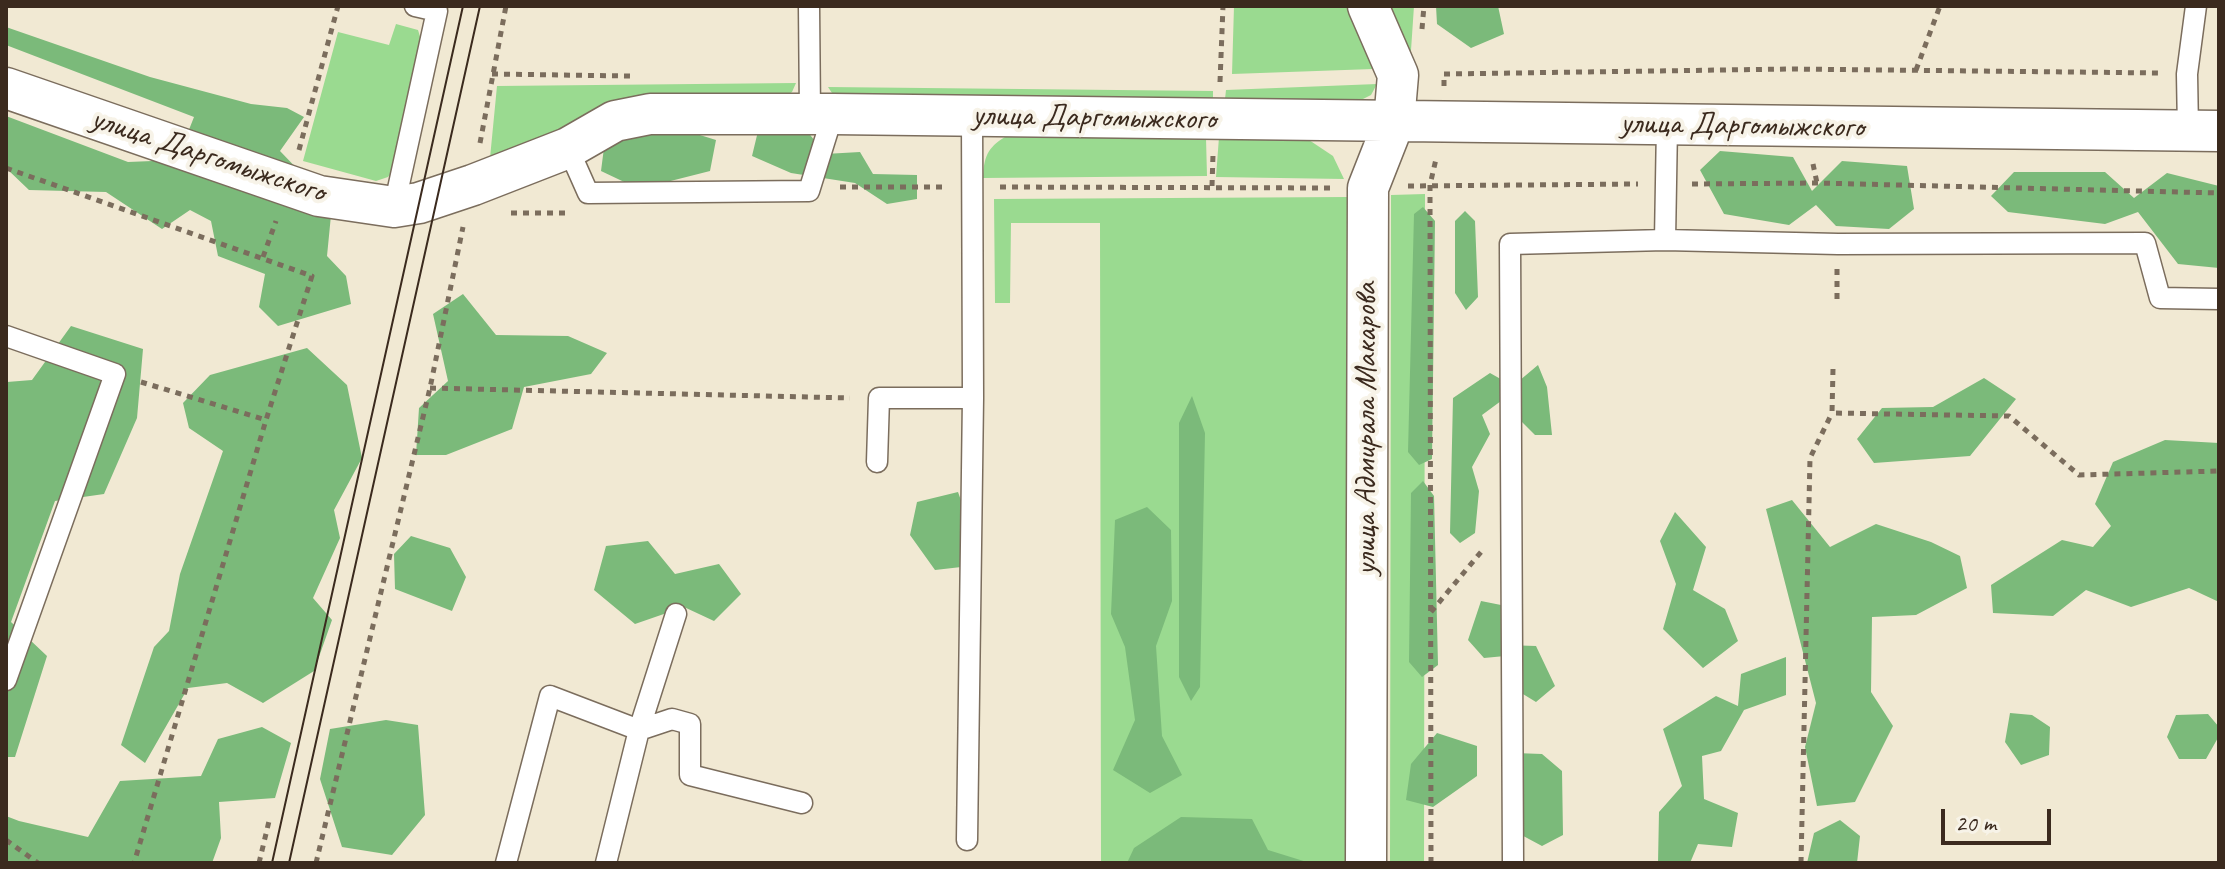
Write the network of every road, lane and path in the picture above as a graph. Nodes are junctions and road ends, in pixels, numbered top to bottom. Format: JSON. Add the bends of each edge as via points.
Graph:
{"nodes":[{"id":1,"x":338,"y":6,"type":"edge"},
{"id":2,"x":415,"y":6,"type":"edge"},
{"id":3,"x":506,"y":6,"type":"edge"},
{"id":4,"x":809,"y":6,"type":"edge"},
{"id":5,"x":1368,"y":6,"type":"edge"},
{"id":6,"x":1940,"y":6,"type":"edge"},
{"id":7,"x":2196,"y":6,"type":"edge"},
{"id":8,"x":1916,"y":70,"type":"junction"},
{"id":9,"x":1444,"y":74,"type":"dead end"},
{"id":10,"x":2187,"y":74,"type":"junction"},
{"id":11,"x":6,"y":88,"type":"edge"},
{"id":12,"x":822,"y":114,"type":"junction"},
{"id":13,"x":972,"y":116,"type":"junction"},
{"id":14,"x":1394,"y":122,"type":"junction"},
{"id":15,"x":1667,"y":125,"type":"junction"},
{"id":16,"x":2203,"y":130,"type":"edge"},
{"id":17,"x":568,"y":148,"type":"junction"},
{"id":18,"x":6,"y":168,"type":"edge"},
{"id":19,"x":1666,"y":184,"type":"junction"},
{"id":20,"x":289,"y":186,"type":"junction"},
{"id":21,"x":838,"y":187,"type":"dead end"},
{"id":22,"x":972,"y":187,"type":"junction"},
{"id":23,"x":1332,"y":188,"type":"dead end"},
{"id":24,"x":2219,"y":193,"type":"edge"},
{"id":25,"x":485,"y":199,"type":"junction"},
{"id":26,"x":394,"y":207,"type":"junction"},
{"id":27,"x":576,"y":213,"type":"dead end"},
{"id":28,"x":1665,"y":240,"type":"junction"},
{"id":29,"x":263,"y":257,"type":"junction"},
{"id":30,"x":2219,"y":299,"type":"edge"},
{"id":31,"x":6,"y":336,"type":"edge"},
{"id":32,"x":1833,"y":369,"type":"dead end"},
{"id":33,"x":115,"y":374,"type":"junction"},
{"id":34,"x":430,"y":388,"type":"junction"},
{"id":35,"x":879,"y":398,"type":"junction"},
{"id":36,"x":973,"y":398,"type":"junction"},
{"id":37,"x":1832,"y":413,"type":"junction"},
{"id":38,"x":266,"y":420,"type":"junction"},
{"id":39,"x":877,"y":462,"type":"dead end"},
{"id":40,"x":2219,"y":471,"type":"edge"},
{"id":41,"x":1511,"y":517,"type":"junction"},
{"id":42,"x":1430,"y":613,"type":"junction"},
{"id":43,"x":676,"y":614,"type":"dead end"},
{"id":44,"x":6,"y":680,"type":"edge"},
{"id":45,"x":639,"y":730,"type":"junction"},
{"id":46,"x":802,"y":803,"type":"dead end"},
{"id":47,"x":270,"y":817,"type":"dead end"},
{"id":48,"x":6,"y":840,"type":"edge"},
{"id":49,"x":967,"y":840,"type":"dead end"},
{"id":50,"x":38,"y":863,"type":"edge"},
{"id":51,"x":134,"y":863,"type":"edge"},
{"id":52,"x":259,"y":863,"type":"edge"},
{"id":53,"x":316,"y":863,"type":"edge"},
{"id":54,"x":506,"y":863,"type":"edge"},
{"id":55,"x":606,"y":863,"type":"edge"},
{"id":56,"x":1366,"y":863,"type":"edge"},
{"id":57,"x":1431,"y":863,"type":"edge"},
{"id":58,"x":1513,"y":863,"type":"edge"},
{"id":59,"x":1801,"y":863,"type":"edge"}],
"edges":[{"from":1,"to":20,"type":"path"},
{"from":2,"to":26,"type":"lane","via":[[437,11]]},
{"from":3,"to":25,"type":"path","via":[[492,74]]},
{"from":4,"to":12,"type":"lane"},
{"from":5,"to":14,"type":"street","name":"улица Адмирала Макарова","via":[[1398,75]]},
{"from":6,"to":8,"type":"path"},
{"from":7,"to":10,"type":"lane"},
{"from":8,"to":9,"type":"path"},
{"from":8,"to":10,"type":"path"},
{"from":10,"to":16,"type":"lane"},
{"from":11,"to":20,"type":"street","name":"улица Даргомыжского"},
{"from":12,"to":13,"type":"street","name":"улица Даргомыжского"},
{"from":12,"to":17,"type":"street","name":"улица Даргомыжского","via":[[650,114],[615,121]]},
{"from":12,"to":17,"type":"lane","via":[[809,191],[588,193]]},
{"from":13,"to":14,"type":"street","name":"улица Даргомыжского"},
{"from":13,"to":22,"type":"lane"},
{"from":14,"to":15,"type":"street","name":"улица Даргомыжского"},
{"from":14,"to":56,"type":"street","name":"улица Адмирала Макарова","via":[[1368,188]]},
{"from":15,"to":16,"type":"street","name":"улица Даргомыжского"},
{"from":15,"to":19,"type":"lane"},
{"from":17,"to":25,"type":"street","name":"улица Даргомыжского"},
{"from":18,"to":29,"type":"path"},
{"from":19,"to":24,"type":"path"},
{"from":19,"to":28,"type":"lane"},
{"from":19,"to":42,"type":"path","via":[[1430,185]]},
{"from":20,"to":26,"type":"street","name":"улица Даргомыжского"},
{"from":20,"to":29,"type":"path"},
{"from":21,"to":22,"type":"path"},
{"from":22,"to":23,"type":"path"},
{"from":22,"to":36,"type":"lane"},
{"from":25,"to":26,"type":"street","name":"улица Даргомыжского"},
{"from":25,"to":27,"type":"path"},
{"from":25,"to":34,"type":"path"},
{"from":28,"to":30,"type":"lane","via":[[2145,243],[2160,298]]},
{"from":28,"to":41,"type":"lane","via":[[1510,244]]},
{"from":29,"to":38,"type":"path","via":[[312,276]]},
{"from":31,"to":33,"type":"lane"},
{"from":32,"to":37,"type":"path"},
{"from":33,"to":38,"type":"path"},
{"from":33,"to":44,"type":"lane"},
{"from":34,"to":35,"type":"path"},
{"from":34,"to":53,"type":"path"},
{"from":35,"to":36,"type":"lane"},
{"from":35,"to":39,"type":"lane"},
{"from":36,"to":49,"type":"lane"},
{"from":37,"to":40,"type":"path","via":[[2009,416],[2079,475]]},
{"from":37,"to":59,"type":"path","via":[[1810,458]]},
{"from":38,"to":51,"type":"path"},
{"from":41,"to":42,"type":"path"},
{"from":41,"to":58,"type":"lane"},
{"from":42,"to":57,"type":"path"},
{"from":43,"to":45,"type":"lane"},
{"from":45,"to":46,"type":"lane","via":[[672,719],[690,724],[690,775]]},
{"from":45,"to":54,"type":"lane","via":[[550,696]]},
{"from":45,"to":55,"type":"lane"},
{"from":47,"to":52,"type":"path"},
{"from":48,"to":50,"type":"path"}]}
